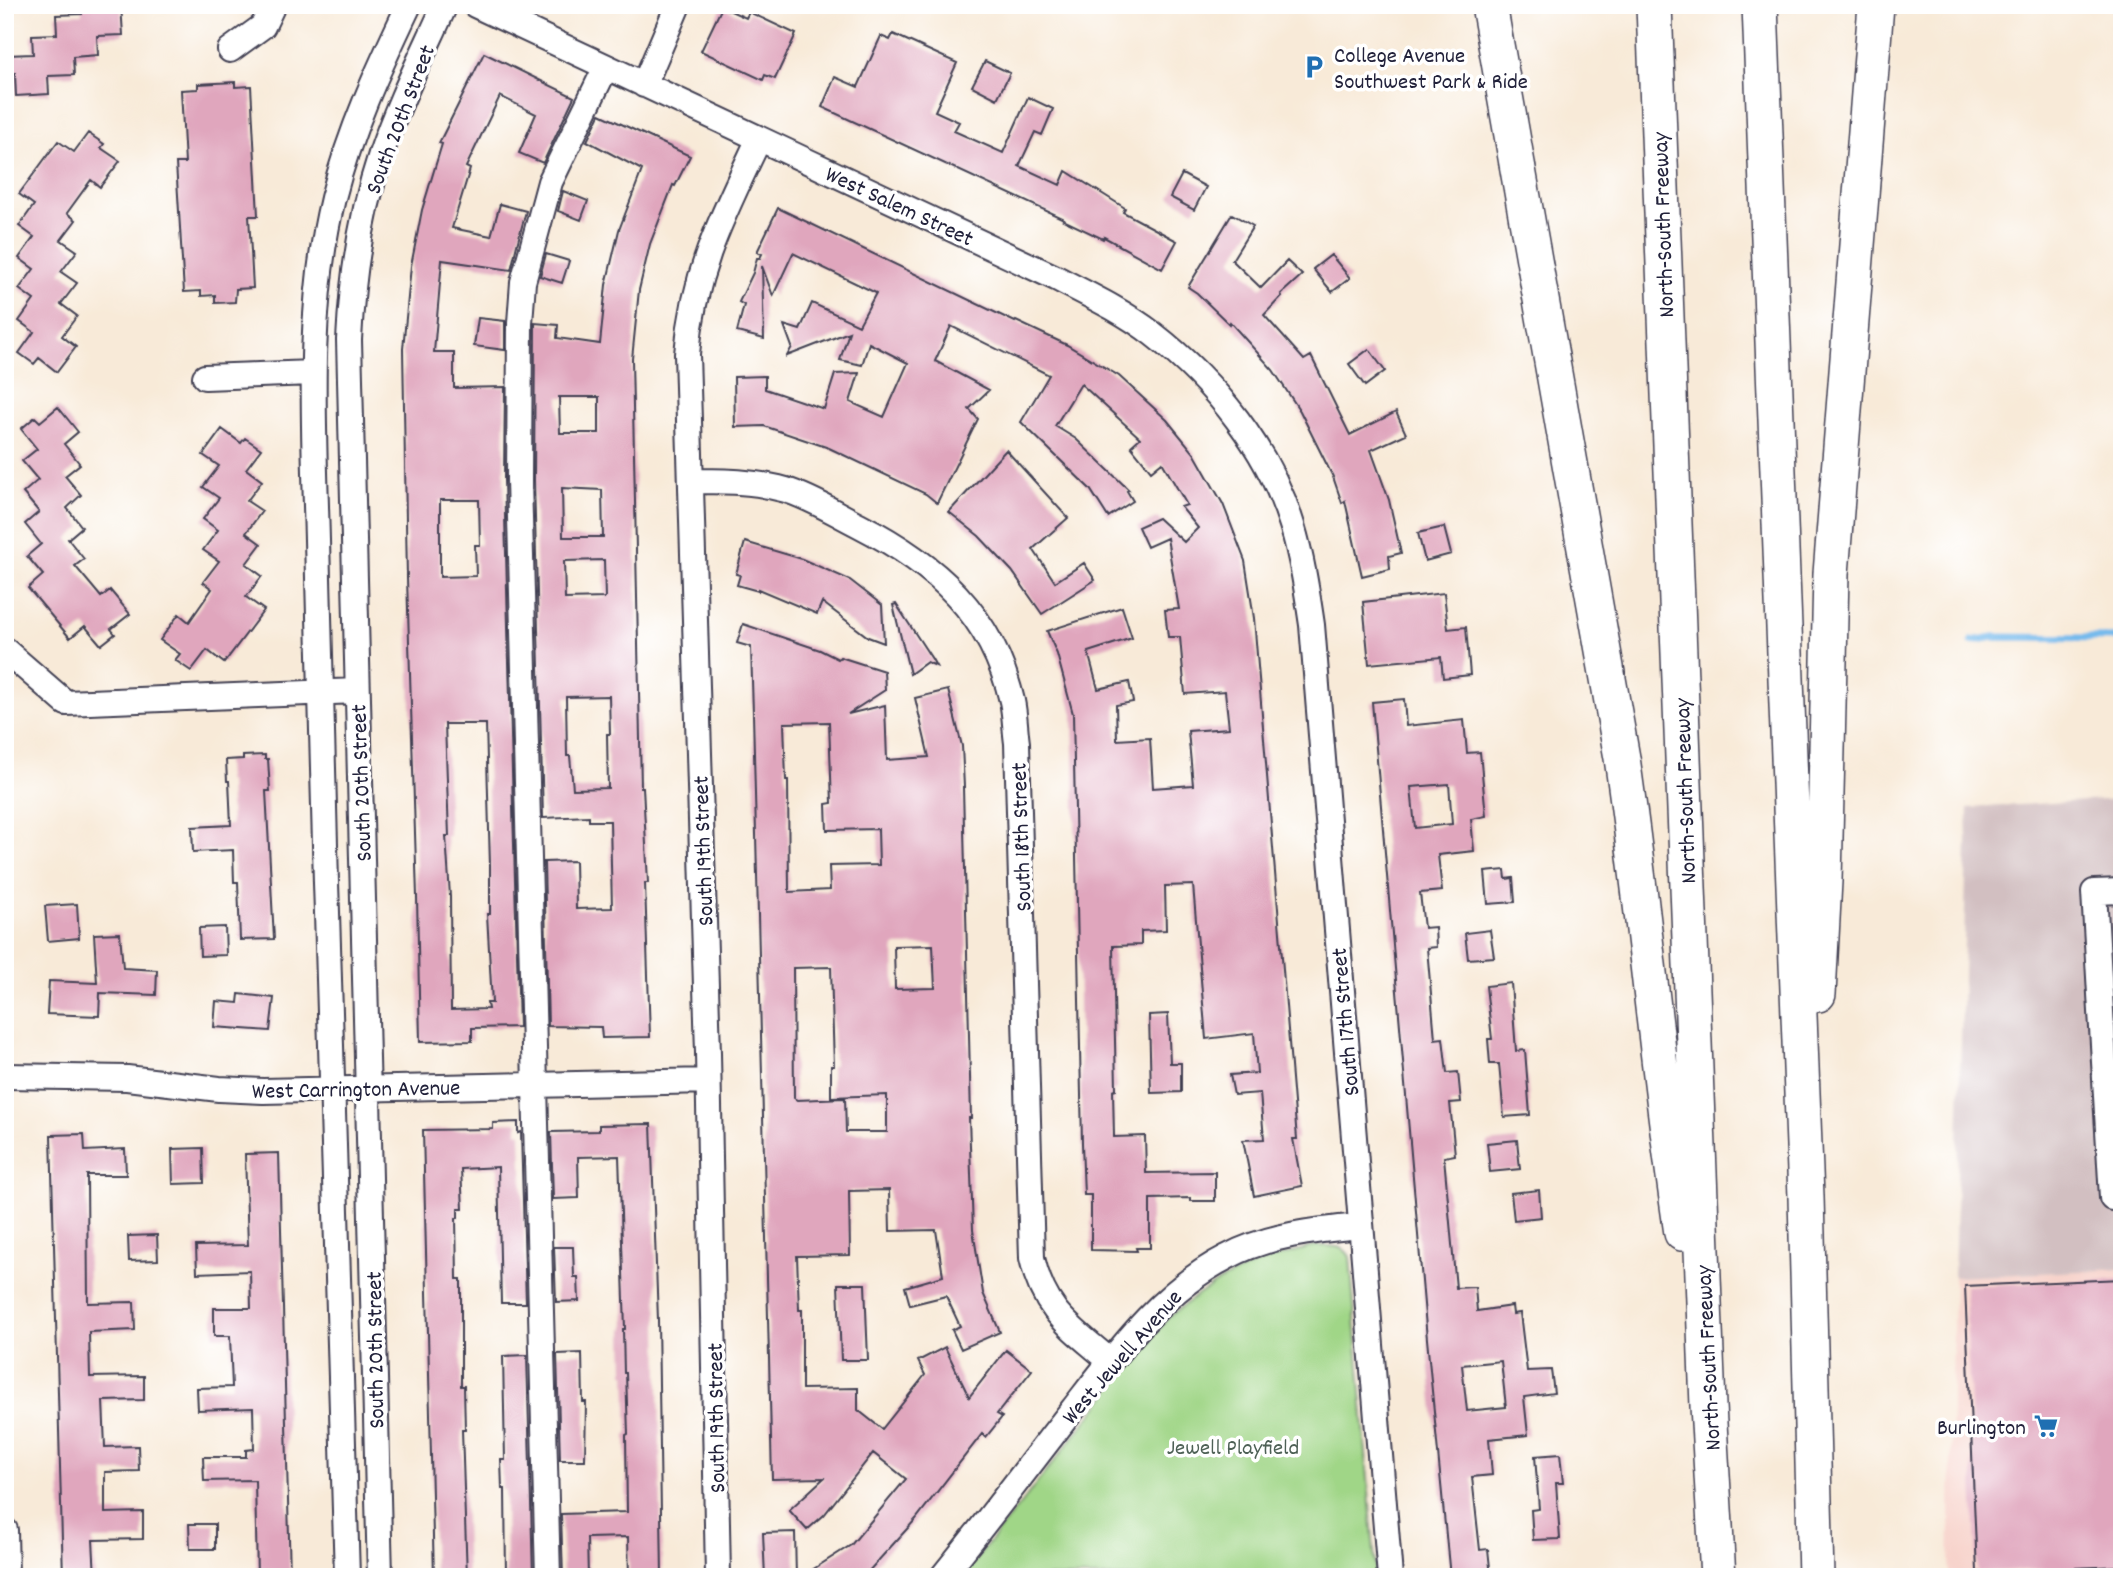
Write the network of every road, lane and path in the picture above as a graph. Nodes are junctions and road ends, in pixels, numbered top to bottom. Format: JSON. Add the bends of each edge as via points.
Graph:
{"nodes":[{"id":1,"x":273,"y":5,"type":"edge"},
{"id":2,"x":409,"y":5,"type":"edge"},
{"id":3,"x":445,"y":5,"type":"edge"},
{"id":4,"x":475,"y":5,"type":"edge"},
{"id":5,"x":678,"y":5,"type":"edge"},
{"id":6,"x":1489,"y":5,"type":"edge"},
{"id":7,"x":1654,"y":5,"type":"edge"},
{"id":8,"x":1760,"y":5,"type":"edge"},
{"id":9,"x":1876,"y":5,"type":"edge"},
{"id":10,"x":230,"y":50,"type":"dead end"},
{"id":11,"x":606,"y":67,"type":"junction"},
{"id":12,"x":644,"y":85,"type":"junction"},
{"id":13,"x":758,"y":139,"type":"junction"},
{"id":14,"x":313,"y":373,"type":"junction"},
{"id":15,"x":205,"y":377,"type":"dead end"},
{"id":16,"x":1271,"y":474,"type":"joint"},
{"id":17,"x":691,"y":481,"type":"junction"},
{"id":18,"x":5,"y":650,"type":"edge"},
{"id":19,"x":357,"y":691,"type":"junction"},
{"id":20,"x":319,"y":692,"type":"junction"},
{"id":21,"x":2122,"y":891,"type":"edge"},
{"id":22,"x":5,"y":1076,"type":"edge"},
{"id":23,"x":708,"y":1081,"type":"junction"},
{"id":24,"x":536,"y":1085,"type":"junction"},
{"id":25,"x":368,"y":1088,"type":"junction"},
{"id":26,"x":334,"y":1089,"type":"junction"},
{"id":27,"x":1806,"y":1197,"type":"junction"},
{"id":28,"x":2122,"y":1198,"type":"edge"},
{"id":29,"x":1361,"y":1226,"type":"junction"},
{"id":30,"x":1110,"y":1361,"type":"junction"},
{"id":31,"x":1708,"y":1406,"type":"junction"},
{"id":32,"x":5,"y":1530,"type":"edge"},
{"id":33,"x":6,"y":1577,"type":"edge"},
{"id":34,"x":347,"y":1577,"type":"edge"},
{"id":35,"x":380,"y":1577,"type":"edge"},
{"id":36,"x":548,"y":1577,"type":"edge"},
{"id":37,"x":718,"y":1577,"type":"edge"},
{"id":38,"x":942,"y":1577,"type":"edge"},
{"id":39,"x":1390,"y":1577,"type":"edge"},
{"id":40,"x":1718,"y":1577,"type":"edge"},
{"id":41,"x":1816,"y":1577,"type":"edge"}],
"edges":[{"from":1,"to":10,"type":"street","via":[[263,26]]},
{"from":2,"to":14,"type":"street","name":"South 20th Street","via":[[367,94],[333,200],[315,310]]},
{"from":3,"to":19,"type":"street","name":"South 20th Street","via":[[381,155],[352,280],[349,340]]},
{"from":4,"to":11,"type":"street","name":"West Salem Street"},
{"from":5,"to":12,"type":"street"},
{"from":6,"to":31,"type":"highway","via":[[1622,758],[1670,1156]]},
{"from":7,"to":31,"type":"highway","name":"North-South Freeway"},
{"from":8,"to":27,"type":"highway"},
{"from":9,"to":27,"type":"highway","via":[[1831,574],[1824,881]]},
{"from":11,"to":12,"type":"street","name":"West Salem Street"},
{"from":11,"to":24,"type":"street","via":[[550,182],[523,282],[520,323],[519,480]]},
{"from":12,"to":13,"type":"street","name":"West Salem Street"},
{"from":13,"to":16,"type":"street","name":"West Salem Street","via":[[1056,278],[1152,333],[1212,388]]},
{"from":13,"to":17,"type":"street","name":"South 19th Street","via":[[714,234],[693,305],[687,354]]},
{"from":14,"to":15,"type":"street"},
{"from":14,"to":20,"type":"street","name":"South 20th Street"},
{"from":16,"to":29,"type":"street","name":"South 17th Street","via":[[1292,524],[1312,625]]},
{"from":17,"to":23,"type":"street","name":"South 19th Street"},
{"from":17,"to":30,"type":"street","name":"South 18th Street","via":[[753,483],[787,491],[878,535],[941,577],[988,639],[1012,702],[1017,743],[1032,1258],[1037,1281],[1056,1314]]},
{"from":18,"to":20,"type":"street","via":[[66,704]]},
{"from":19,"to":20,"type":"street"},
{"from":19,"to":25,"type":"street","name":"South 20th Street"},
{"from":20,"to":26,"type":"street","name":"South 20th Street"},
{"from":21,"to":28,"type":"street","via":[[2094,892],[2112,1198]]},
{"from":22,"to":26,"type":"street","name":"West Carrington Avenue","via":[[127,1078],[252,1091]]},
{"from":23,"to":24,"type":"street","name":"West Carrington Avenue"},
{"from":23,"to":37,"type":"street","name":"South 19th Street"},
{"from":24,"to":25,"type":"street","name":"West Carrington Avenue"},
{"from":24,"to":36,"type":"street"},
{"from":25,"to":26,"type":"street","name":"West Carrington Avenue"},
{"from":25,"to":35,"type":"street","name":"South 20th Street"},
{"from":26,"to":34,"type":"street","name":"South 20th Street"},
{"from":27,"to":41,"type":"highway"},
{"from":29,"to":30,"type":"street","name":"West Jewell Avenue","via":[[1296,1234],[1228,1256],[1168,1297]]},
{"from":29,"to":39,"type":"street","name":"South 17th Street"},
{"from":30,"to":38,"type":"street","name":"West Jewell Avenue"},
{"from":31,"to":40,"type":"highway","name":"North-South Freeway"},
{"from":32,"to":33,"type":"street"}]}
